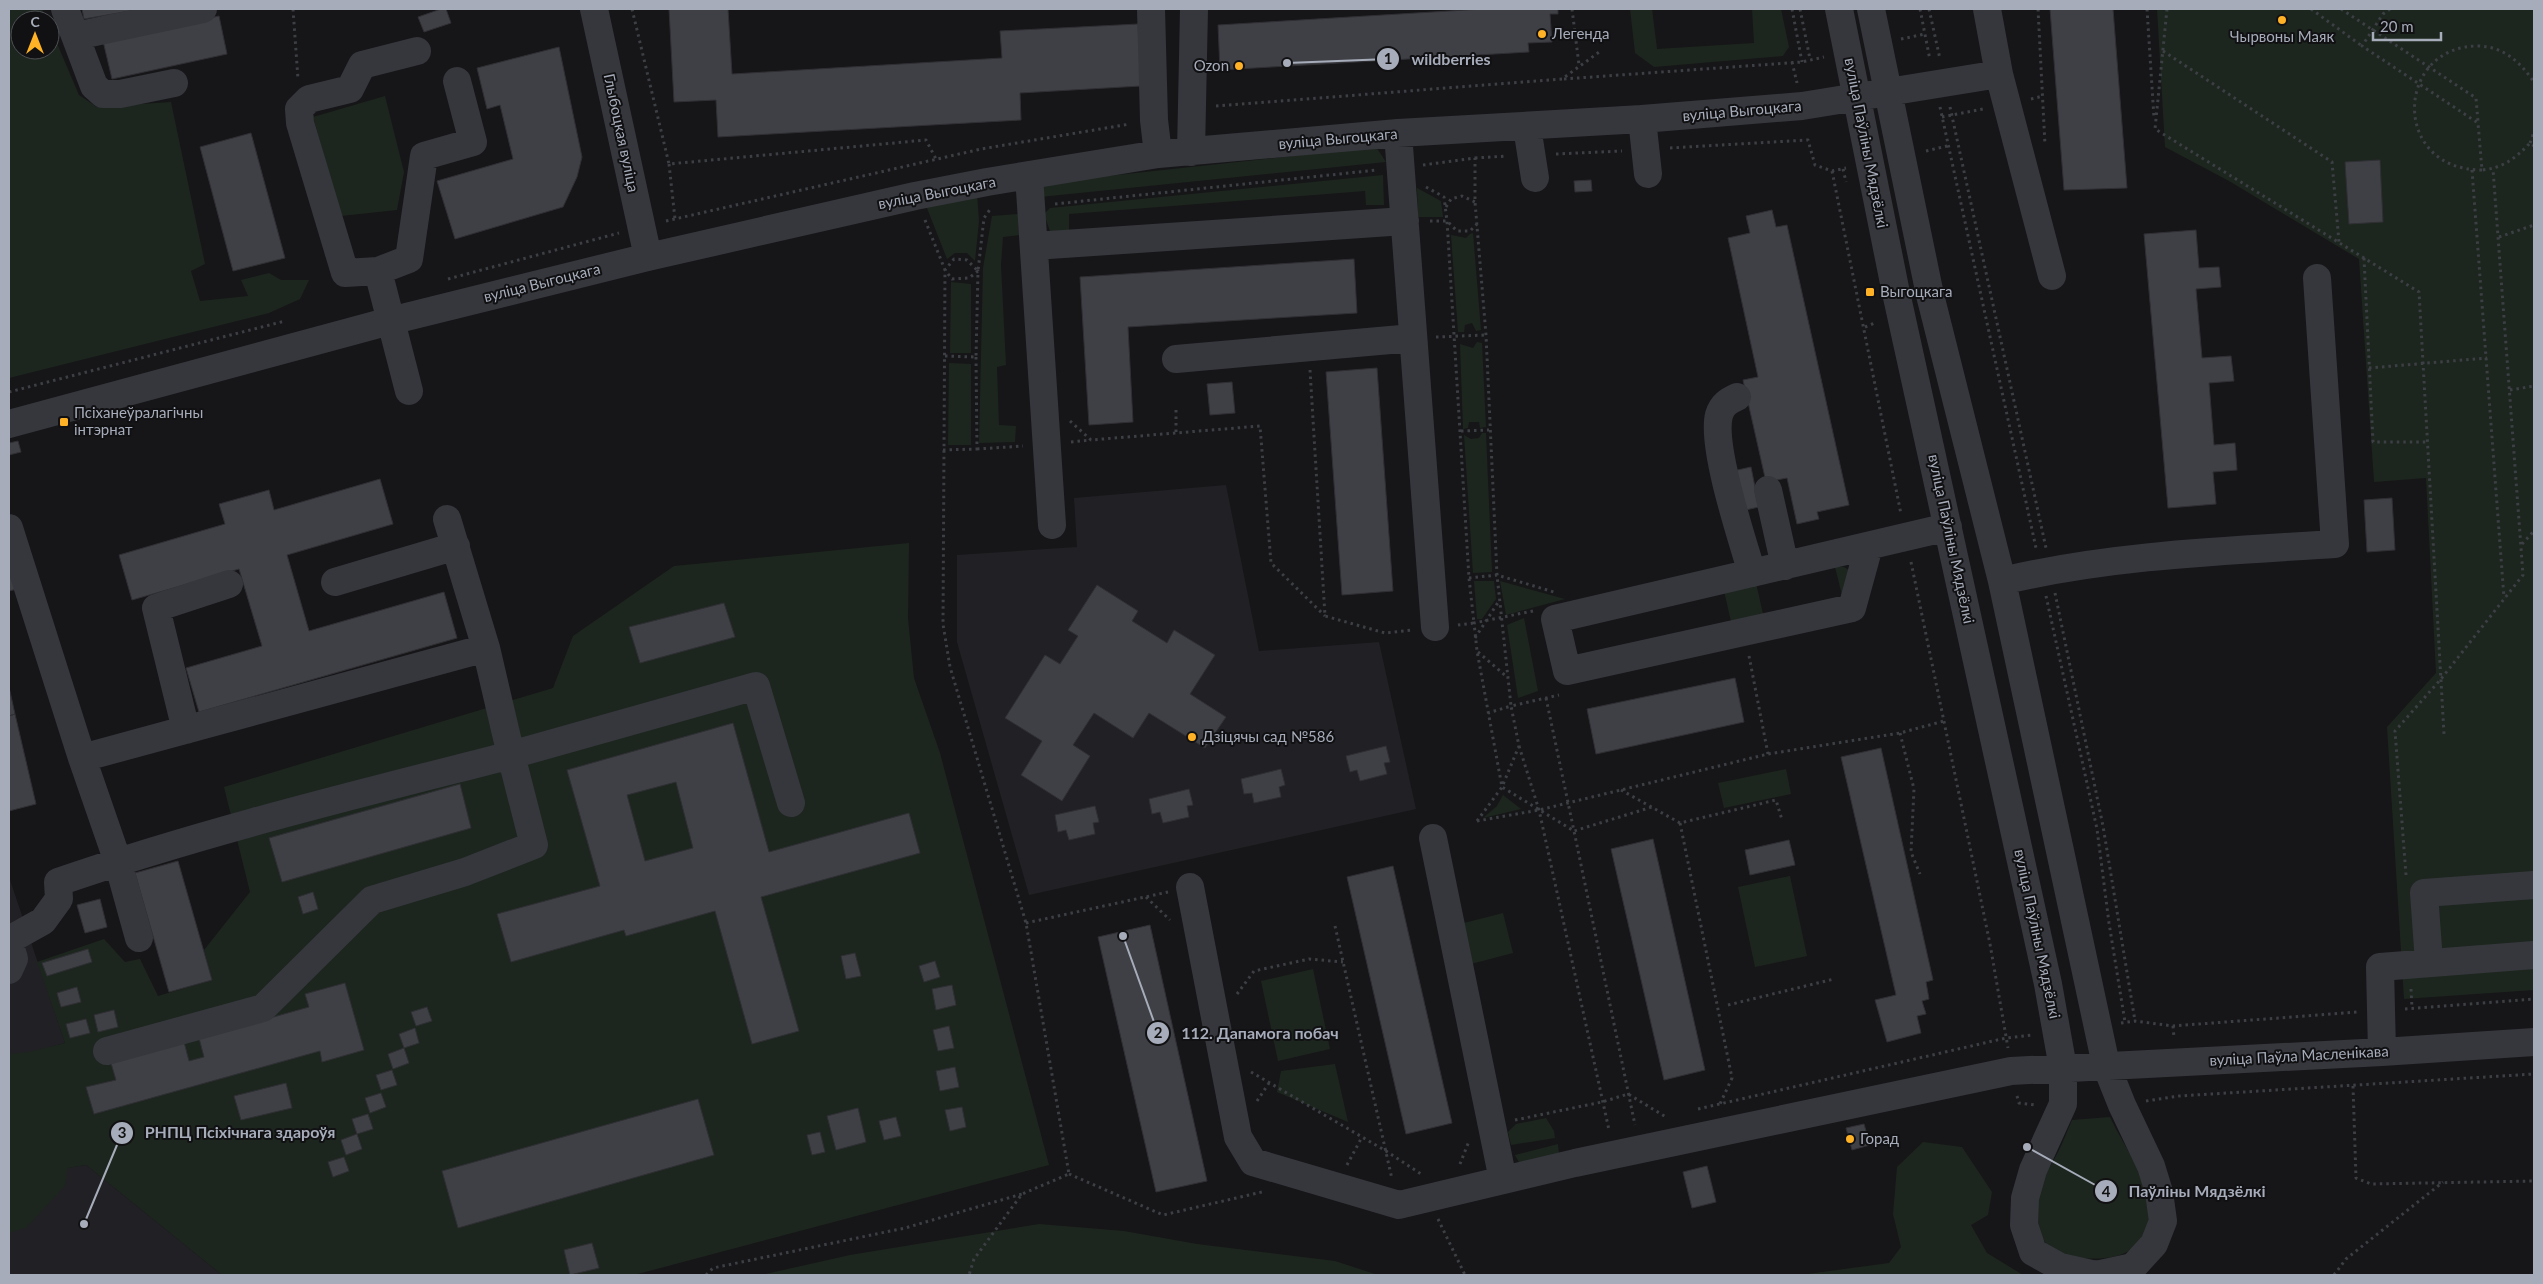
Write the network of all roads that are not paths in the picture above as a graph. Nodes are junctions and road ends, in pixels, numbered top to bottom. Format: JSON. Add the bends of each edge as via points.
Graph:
{"nodes":[{"id":1,"x":65,"y":9,"type":"edge"},
{"id":2,"x":203,"y":9,"type":"edge"},
{"id":3,"x":594,"y":9,"type":"edge"},
{"id":4,"x":1151,"y":9,"type":"edge"},
{"id":5,"x":1194,"y":9,"type":"edge"},
{"id":6,"x":1839,"y":9,"type":"edge"},
{"id":7,"x":1871,"y":9,"type":"edge"},
{"id":8,"x":1987,"y":9,"type":"edge"},
{"id":9,"x":76,"y":36,"type":"junction"},
{"id":10,"x":418,"y":52,"type":"dead end"},
{"id":11,"x":1999,"y":74,"type":"junction"},
{"id":12,"x":456,"y":81,"type":"dead end"},
{"id":13,"x":174,"y":83,"type":"dead end"},
{"id":14,"x":1886,"y":91,"type":"junction"},
{"id":15,"x":1857,"y":98,"type":"junction"},
{"id":16,"x":1642,"y":119,"type":"junction"},
{"id":17,"x":1527,"y":127,"type":"junction"},
{"id":18,"x":1398,"y":133,"type":"junction"},
{"id":19,"x":1191,"y":152,"type":"junction"},
{"id":20,"x":1158,"y":154,"type":"junction"},
{"id":21,"x":1648,"y":174,"type":"dead end"},
{"id":22,"x":1029,"y":175,"type":"junction"},
{"id":23,"x":1535,"y":178,"type":"dead end"},
{"id":24,"x":1404,"y":221,"type":"junction"},
{"id":25,"x":1034,"y":246,"type":"junction"},
{"id":26,"x":648,"y":257,"type":"junction"},
{"id":27,"x":378,"y":271,"type":"junction"},
{"id":28,"x":2052,"y":276,"type":"dead end"},
{"id":29,"x":2317,"y":278,"type":"dead end"},
{"id":30,"x":390,"y":320,"type":"junction"},
{"id":31,"x":1413,"y":338,"type":"junction"},
{"id":32,"x":1176,"y":359,"type":"dead end"},
{"id":33,"x":410,"y":391,"type":"dead end"},
{"id":34,"x":1737,"y":397,"type":"dead end"},
{"id":35,"x":9,"y":424,"type":"edge"},
{"id":36,"x":1768,"y":490,"type":"dead end"},
{"id":37,"x":448,"y":519,"type":"dead end"},
{"id":38,"x":1052,"y":526,"type":"dead end"},
{"id":39,"x":1948,"y":527,"type":"junction"},
{"id":40,"x":9,"y":528,"type":"edge"},
{"id":41,"x":456,"y":546,"type":"junction"},
{"id":42,"x":1869,"y":546,"type":"junction"},
{"id":43,"x":1785,"y":566,"type":"junction"},
{"id":44,"x":1752,"y":573,"type":"junction"},
{"id":45,"x":2002,"y":581,"type":"junction"},
{"id":46,"x":335,"y":582,"type":"dead end"},
{"id":47,"x":229,"y":584,"type":"dead end"},
{"id":48,"x":1435,"y":627,"type":"dead end"},
{"id":49,"x":486,"y":648,"type":"junction"},
{"id":50,"x":186,"y":730,"type":"junction"},
{"id":51,"x":511,"y":755,"type":"junction"},
{"id":52,"x":82,"y":758,"type":"junction"},
{"id":53,"x":791,"y":803,"type":"dead end"},
{"id":54,"x":1433,"y":838,"type":"dead end"},
{"id":55,"x":118,"y":862,"type":"junction"},
{"id":56,"x":2534,"y":885,"type":"edge"},
{"id":57,"x":1190,"y":887,"type":"road end"},
{"id":58,"x":139,"y":938,"type":"dead end"},
{"id":59,"x":9,"y":940,"type":"edge"},
{"id":60,"x":2534,"y":955,"type":"edge"},
{"id":61,"x":2419,"y":963,"type":"junction"},
{"id":62,"x":9,"y":970,"type":"edge"},
{"id":63,"x":2534,"y":1042,"type":"edge"},
{"id":64,"x":106,"y":1051,"type":"dead end"},
{"id":65,"x":2382,"y":1052,"type":"junction"},
{"id":66,"x":2106,"y":1065,"type":"junction"},
{"id":67,"x":2063,"y":1068,"type":"junction"},
{"id":68,"x":1504,"y":1180,"type":"junction"}],
"edges":[{"from":1,"to":9,"type":"street"},
{"from":2,"to":9,"type":"street"},
{"from":3,"to":26,"type":"street","name":"Глыбоцкая вуліца"},
{"from":4,"to":20,"type":"street"},
{"from":5,"to":19,"type":"street"},
{"from":6,"to":15,"type":"street","name":"вуліца Паўліны Мядзёлкі"},
{"from":7,"to":14,"type":"street","name":"вуліца Паўліны Мядзёлкі"},
{"from":8,"to":11,"type":"street"},
{"from":9,"to":13,"type":"street","via":[[94,86],[104,94]]},
{"from":10,"to":27,"type":"street","via":[[362,65],[350,89],[309,100],[300,109],[300,123],[345,273]]},
{"from":11,"to":14,"type":"street","name":"вуліца Выгоцкага"},
{"from":11,"to":28,"type":"street"},
{"from":12,"to":27,"type":"street","via":[[473,142],[424,156],[409,260]]},
{"from":14,"to":15,"type":"street","name":"вуліца Выгоцкага"},
{"from":14,"to":45,"type":"street","name":"вуліца Паўліны Мядзёлкі","via":[[1930,295]]},
{"from":15,"to":16,"type":"street","name":"вуліца Выгоцкага","via":[[1802,106]]},
{"from":15,"to":39,"type":"street","name":"вуліца Паўліны Мядзёлкі"},
{"from":16,"to":17,"type":"street","name":"вуліца Выгоцкага"},
{"from":16,"to":21,"type":"street"},
{"from":17,"to":18,"type":"street","name":"вуліца Выгоцкага"},
{"from":17,"to":23,"type":"street"},
{"from":18,"to":19,"type":"street","name":"вуліца Выгоцкага"},
{"from":18,"to":24,"type":"street"},
{"from":19,"to":20,"type":"street","name":"вуліца Выгоцкага"},
{"from":20,"to":22,"type":"street","name":"вуліца Выгоцкага"},
{"from":22,"to":25,"type":"street"},
{"from":22,"to":26,"type":"street","name":"вуліца Выгоцкага","via":[[989,195],[915,196]]},
{"from":24,"to":25,"type":"street"},
{"from":24,"to":31,"type":"street"},
{"from":25,"to":38,"type":"street"},
{"from":26,"to":30,"type":"street","name":"вуліца Выгоцкага"},
{"from":27,"to":30,"type":"street"},
{"from":29,"to":45,"type":"street","via":[[2336,544],[2155,555]]},
{"from":30,"to":33,"type":"street"},
{"from":30,"to":35,"type":"street","name":"вуліца Выгоцкага"},
{"from":31,"to":32,"type":"street"},
{"from":31,"to":48,"type":"street"},
{"from":34,"to":44,"type":"street","via":[[1726,401],[1719,414],[1717,433],[1734,512]]},
{"from":36,"to":43,"type":"street"},
{"from":37,"to":41,"type":"street"},
{"from":39,"to":42,"type":"street"},
{"from":39,"to":67,"type":"street","name":"вуліца Паўліны Мядзёлкі"},
{"from":40,"to":52,"type":"street"},
{"from":41,"to":46,"type":"street"},
{"from":41,"to":49,"type":"street"},
{"from":42,"to":43,"type":"street"},
{"from":42,"to":44,"type":"street","via":[[1852,608],[1567,671],[1554,619]]},
{"from":43,"to":44,"type":"street"},
{"from":45,"to":66,"type":"street","name":"вуліца Паўліны Мядзёлкі"},
{"from":47,"to":50,"type":"street","via":[[156,608]]},
{"from":49,"to":50,"type":"street"},
{"from":49,"to":51,"type":"street"},
{"from":50,"to":52,"type":"street"},
{"from":51,"to":53,"type":"street","via":[[756,686]]},
{"from":51,"to":55,"type":"street","via":[[234,827]]},
{"from":51,"to":64,"type":"street","via":[[534,845],[464,872],[372,900],[263,1008]]},
{"from":52,"to":55,"type":"street"},
{"from":54,"to":68,"type":"street"},
{"from":55,"to":58,"type":"street"},
{"from":55,"to":59,"type":"street","via":[[58,882],[59,899],[43,921]]},
{"from":56,"to":61,"type":"street","via":[[2424,893]]},
{"from":57,"to":68,"type":"street","name":"вуліца Паўла Масленікава","via":[[1238,1137],[1253,1162],[1399,1206],[1424,1185]]},
{"from":59,"to":62,"type":"street","via":[[14,959]]},
{"from":60,"to":61,"type":"street"},
{"from":61,"to":65,"type":"street","via":[[2380,967]]},
{"from":63,"to":65,"type":"street","name":"вуліца Паўла Масленікава"},
{"from":65,"to":66,"type":"street","name":"вуліца Паўла Масленікава"},
{"from":66,"to":67,"type":"street","name":"вуліца Паўла Масленікава"},
{"from":66,"to":67,"type":"street","name":"вуліца Паўліны Мядзёлкі","via":[[2151,1166],[2163,1221],[2154,1244],[2133,1267],[2096,1275],[2060,1267],[2033,1252],[2024,1225],[2025,1198],[2033,1170],[2063,1104]]},
{"from":67,"to":68,"type":"street","name":"вуліца Паўла Масленікава","via":[[2011,1071]]}]}
